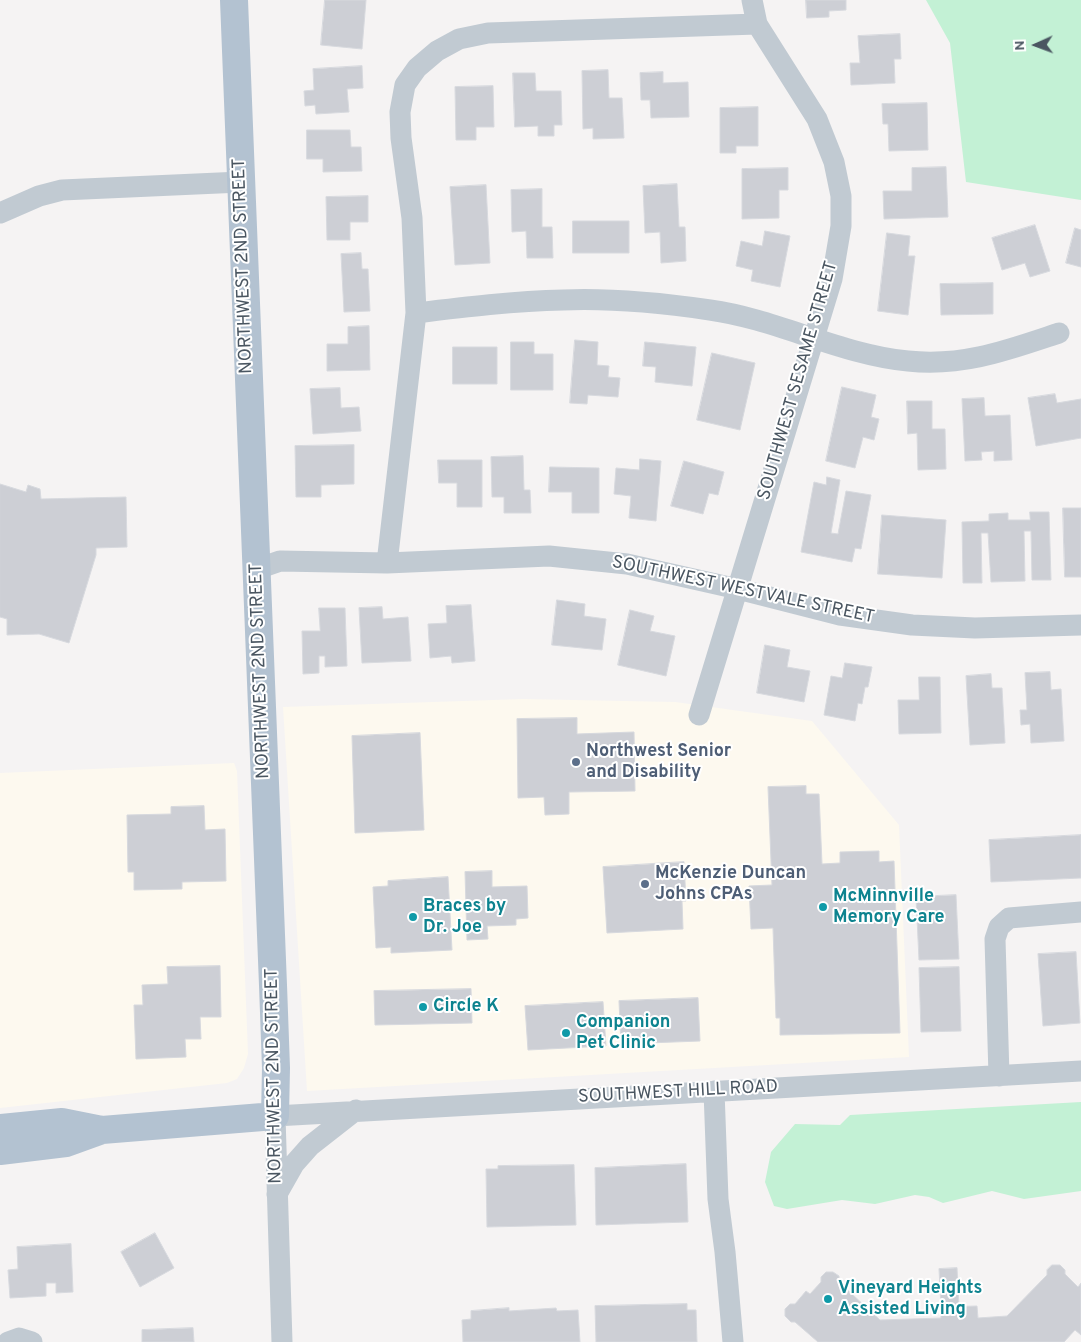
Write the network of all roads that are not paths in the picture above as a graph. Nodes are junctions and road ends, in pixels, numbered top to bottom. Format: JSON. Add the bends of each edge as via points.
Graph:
{"nodes":[{"id":1,"x":234,"y":0,"type":"edge"},
{"id":2,"x":752,"y":0,"type":"edge"},
{"id":3,"x":757,"y":24,"type":"junction"},
{"id":4,"x":241,"y":182,"type":"junction"},
{"id":5,"x":0,"y":213,"type":"edge"},
{"id":6,"x":416,"y":313,"type":"junction"},
{"id":7,"x":1059,"y":333,"type":"dead end"},
{"id":8,"x":814,"y":337,"type":"junction"},
{"id":9,"x":387,"y":564,"type":"junction"},
{"id":10,"x":257,"y":569,"type":"junction"},
{"id":11,"x":738,"y":588,"type":"junction"},
{"id":12,"x":1081,"y":625,"type":"edge"},
{"id":13,"x":699,"y":714,"type":"dead end"},
{"id":14,"x":1081,"y":912,"type":"edge"},
{"id":15,"x":1081,"y":1071,"type":"edge"},
{"id":16,"x":999,"y":1076,"type":"junction"},
{"id":17,"x":714,"y":1091,"type":"junction"},
{"id":18,"x":356,"y":1110,"type":"junction"},
{"id":19,"x":274,"y":1116,"type":"junction"},
{"id":20,"x":0,"y":1128,"type":"edge"},
{"id":21,"x":102,"y":1130,"type":"junction"},
{"id":22,"x":0,"y":1150,"type":"edge"},
{"id":23,"x":277,"y":1194,"type":"junction"},
{"id":24,"x":8,"y":1342,"type":"edge"},
{"id":25,"x":32,"y":1342,"type":"edge"},
{"id":26,"x":282,"y":1342,"type":"edge"},
{"id":27,"x":733,"y":1342,"type":"edge"}],
"edges":[{"from":1,"to":4,"type":"main road","name":"NORTHWEST 2ND STREET"},
{"from":2,"to":3,"type":"street","name":"SOUTHWEST SESAME STREET"},
{"from":3,"to":6,"type":"street","via":[[488,33],[459,39],[423,62],[405,84],[400,112],[412,218]]},
{"from":3,"to":8,"type":"street","name":"SOUTHWEST SESAME STREET","via":[[817,119],[834,162],[841,196],[841,226],[832,279]]},
{"from":4,"to":5,"type":"street","via":[[62,190]]},
{"from":4,"to":10,"type":"main road","name":"NORTHWEST 2ND STREET"},
{"from":6,"to":8,"type":"street","via":[[555,300],[640,301],[713,310]]},
{"from":6,"to":9,"type":"street"},
{"from":7,"to":8,"type":"street","via":[[992,356],[954,362],[908,362]]},
{"from":8,"to":11,"type":"street","name":"SOUTHWEST SESAME STREET"},
{"from":9,"to":10,"type":"street","name":"SOUTHWEST WESTVALE STREET","via":[[280,561]]},
{"from":9,"to":11,"type":"street","name":"SOUTHWEST WESTVALE STREET","via":[[549,556],[627,564]]},
{"from":10,"to":19,"type":"main road","name":"NORTHWEST 2ND STREET","via":[[276,1068]]},
{"from":11,"to":12,"type":"street","name":"SOUTHWEST WESTVALE STREET","via":[[840,615],[912,625],[975,628]]},
{"from":11,"to":13,"type":"street","name":"SOUTHWEST SESAME STREET"},
{"from":14,"to":16,"type":"street","via":[[1009,918],[999,927],[995,939]]},
{"from":15,"to":16,"type":"street","name":"SOUTHWEST HILL ROAD"},
{"from":16,"to":17,"type":"street","name":"SOUTHWEST HILL ROAD"},
{"from":17,"to":18,"type":"street","name":"SOUTHWEST HILL ROAD"},
{"from":17,"to":27,"type":"street","via":[[718,1199]]},
{"from":18,"to":19,"type":"street","name":"SOUTHWEST HILL ROAD"},
{"from":18,"to":23,"type":"street","via":[[310,1146],[294,1164]]},
{"from":19,"to":21,"type":"main road"},
{"from":19,"to":23,"type":"street","name":"NORTHWEST 2ND STREET"},
{"from":20,"to":21,"type":"main road","via":[[62,1122]]},
{"from":21,"to":22,"type":"main road","via":[[66,1143]]},
{"from":23,"to":26,"type":"street","name":"NORTHWEST 2ND STREET"},
{"from":24,"to":25,"type":"street","via":[[19,1338]]}]}
